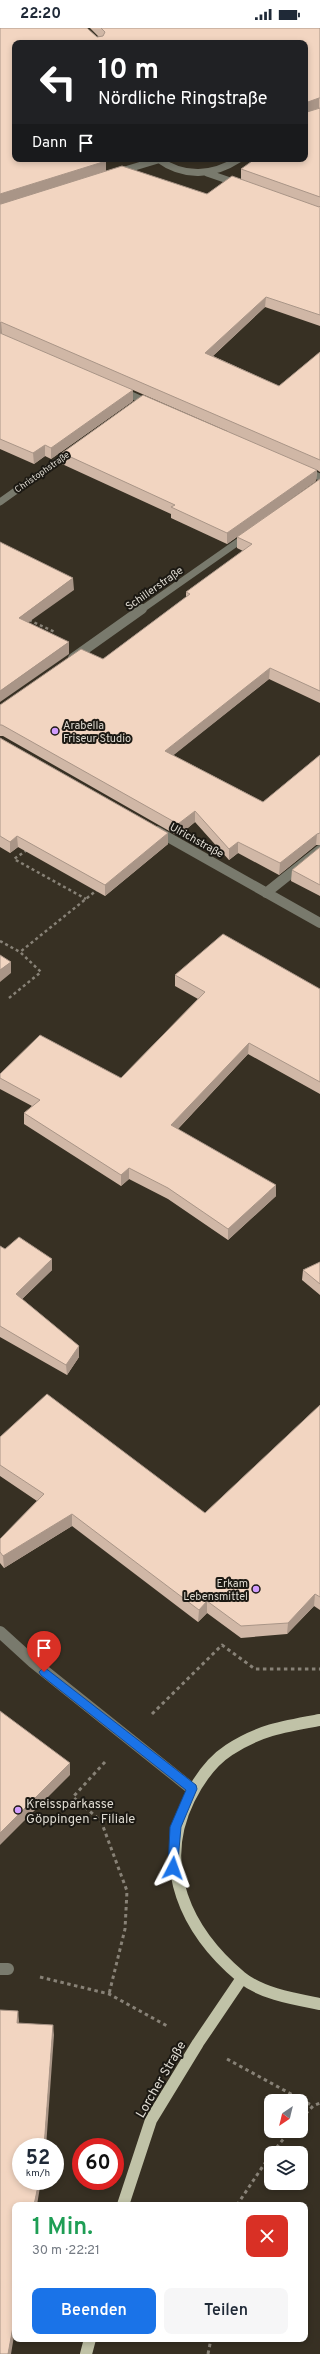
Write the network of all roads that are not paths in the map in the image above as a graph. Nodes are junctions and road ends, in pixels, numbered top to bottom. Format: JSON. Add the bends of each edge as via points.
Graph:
{"nodes":[{"id":1,"x":149,"y":162,"type":"edge"},
{"id":2,"x":162,"y":162,"type":"edge"},
{"id":3,"x":235,"y":162,"type":"edge"},
{"id":4,"x":207,"y":173,"type":"junction"},
{"id":5,"x":107,"y":176,"type":"edge"},
{"id":6,"x":249,"y":188,"type":"edge"},
{"id":7,"x":115,"y":388,"type":"edge"},
{"id":8,"x":157,"y":406,"type":"edge"},
{"id":9,"x":78,"y":446,"type":"edge"},
{"id":10,"x":292,"y":465,"type":"edge"},
{"id":11,"x":320,"y":478,"type":"edge"},
{"id":12,"x":0,"y":502,"type":"edge"},
{"id":13,"x":255,"y":530,"type":"edge"},
{"id":14,"x":69,"y":662,"type":"edge"},
{"id":15,"x":152,"y":828,"type":"edge"},
{"id":16,"x":320,"y":850,"type":"edge"},
{"id":17,"x":266,"y":893,"type":"junction"},
{"id":18,"x":320,"y":923,"type":"edge"},
{"id":19,"x":0,"y":1632,"type":"edge"},
{"id":20,"x":320,"y":1720,"type":"edge"},
{"id":21,"x":192,"y":1789,"type":"junction"},
{"id":22,"x":242,"y":1978,"type":"junction"},
{"id":23,"x":320,"y":2004,"type":"edge"},
{"id":24,"x":125,"y":2202,"type":"edge"},
{"id":25,"x":89,"y":2342,"type":"edge"},
{"id":26,"x":86,"y":2354,"type":"edge"}],
"edges":[{"from":1,"to":5,"type":"street"},
{"from":2,"to":4,"type":"street","via":[[168,167],[187,172]]},
{"from":3,"to":4,"type":"street","via":[[228,168]]},
{"from":4,"to":6,"type":"street"},
{"from":7,"to":8,"type":"street","via":[[140,403]]},
{"from":9,"to":12,"type":"street","name":"Christophstraße"},
{"from":10,"to":11,"type":"street"},
{"from":13,"to":14,"type":"street","name":"Schillerstraße"},
{"from":15,"to":17,"type":"street","name":"Ulrichstraße"},
{"from":16,"to":17,"type":"street"},
{"from":17,"to":18,"type":"street","name":"Ulrichstraße"},
{"from":19,"to":21,"type":"street","via":[[33,1662]]},
{"from":20,"to":21,"type":"main road","via":[[268,1729],[224,1752]]},
{"from":21,"to":22,"type":"main road","via":[[176,1827],[173,1868],[184,1909],[207,1947]]},
{"from":22,"to":23,"type":"main road","via":[[285,1998]]},
{"from":22,"to":24,"type":"main road","name":"Lorcher Straße","via":[[151,2120]]},
{"from":25,"to":26,"type":"main road"}]}
